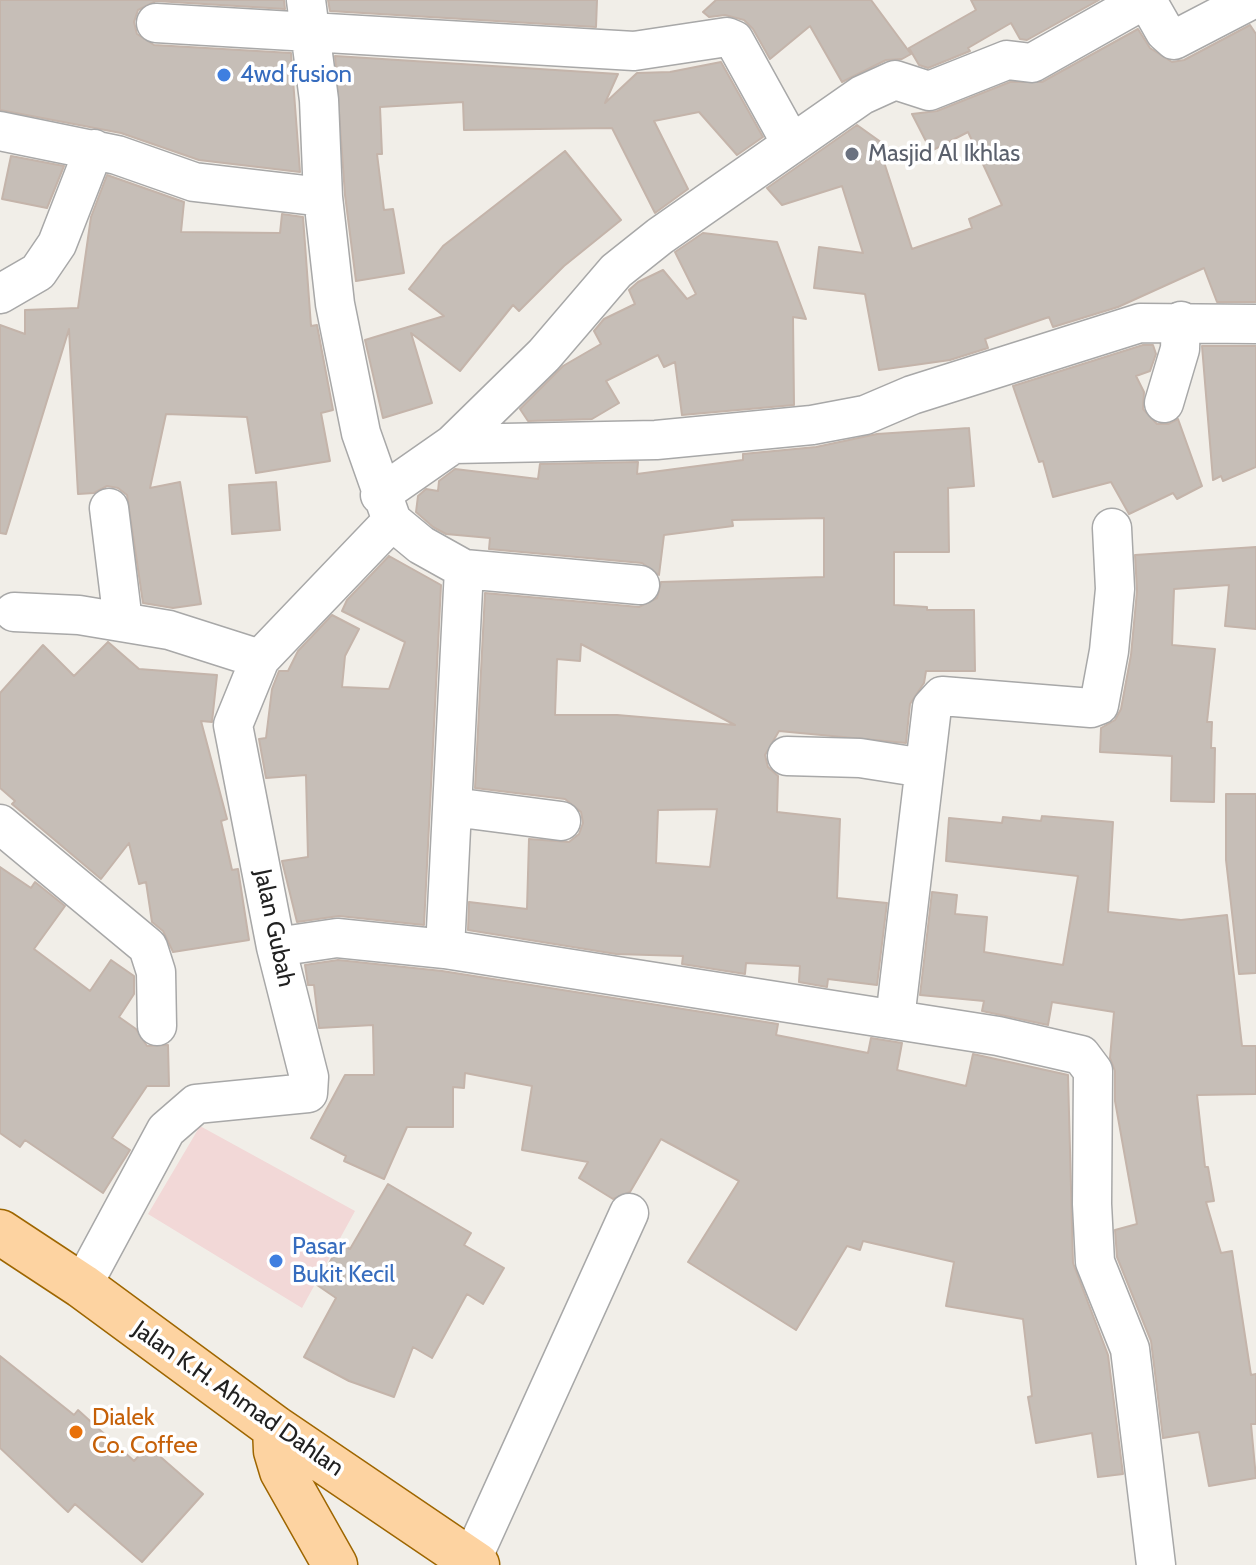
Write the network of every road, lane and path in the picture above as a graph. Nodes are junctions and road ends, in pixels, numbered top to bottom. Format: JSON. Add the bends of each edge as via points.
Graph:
{"nodes":[{"id":1,"x":1251,"y":0,"type":"edge"},
{"id":2,"x":308,"y":17,"type":"edge"},
{"id":3,"x":156,"y":23,"type":"dead end"},
{"id":4,"x":0,"y":131,"type":"edge"},
{"id":5,"x":791,"y":143,"type":"junction"},
{"id":6,"x":94,"y":149,"type":"junction"},
{"id":7,"x":323,"y":197,"type":"junction"},
{"id":8,"x":0,"y":294,"type":"edge"},
{"id":9,"x":1181,"y":321,"type":"junction"},
{"id":10,"x":1256,"y":324,"type":"edge"},
{"id":11,"x":1164,"y":403,"type":"dead end"},
{"id":12,"x":453,"y":444,"type":"junction"},
{"id":13,"x":109,"y":508,"type":"dead end"},
{"id":14,"x":386,"y":508,"type":"junction"},
{"id":15,"x":1112,"y":528,"type":"dead end"},
{"id":16,"x":464,"y":569,"type":"junction"},
{"id":17,"x":640,"y":585,"type":"dead end"},
{"id":18,"x":5,"y":617,"type":"edge"},
{"id":19,"x":123,"y":622,"type":"junction"},
{"id":20,"x":260,"y":659,"type":"junction"},
{"id":21,"x":787,"y":756,"type":"dead end"},
{"id":22,"x":924,"y":768,"type":"junction"},
{"id":23,"x":453,"y":807,"type":"junction"},
{"id":24,"x":561,"y":821,"type":"dead end"},
{"id":25,"x":0,"y":824,"type":"edge"},
{"id":26,"x":276,"y":947,"type":"junction"},
{"id":27,"x":445,"y":949,"type":"junction"},
{"id":28,"x":895,"y":1019,"type":"junction"},
{"id":29,"x":157,"y":1026,"type":"dead end"},
{"id":30,"x":629,"y":1213,"type":"dead end"},
{"id":31,"x":3,"y":1240,"type":"edge"},
{"id":32,"x":82,"y":1286,"type":"junction"},
{"id":33,"x":275,"y":1428,"type":"junction"},
{"id":34,"x":474,"y":1563,"type":"edge"},
{"id":35,"x":335,"y":1565,"type":"edge"},
{"id":36,"x":1156,"y":1565,"type":"edge"}],
"edges":[{"from":1,"to":5,"type":"street","name":"Jalan Gubah","via":[[1174,40],[1142,1],[1026,65],[1007,60],[929,91],[890,81]]},
{"from":2,"to":3,"type":"street"},
{"from":2,"to":5,"type":"street","via":[[634,51],[729,37]]},
{"from":2,"to":7,"type":"street","via":[[319,100]]},
{"from":4,"to":6,"type":"street"},
{"from":5,"to":12,"type":"street","name":"Jalan Gubah","via":[[616,271],[544,355]]},
{"from":6,"to":7,"type":"street","via":[[194,182]]},
{"from":6,"to":8,"type":"street","via":[[57,244],[38,272]]},
{"from":7,"to":14,"type":"street","via":[[335,304],[361,433]]},
{"from":9,"to":10,"type":"street"},
{"from":9,"to":11,"type":"street","via":[[1180,349]]},
{"from":9,"to":12,"type":"street","via":[[1140,323],[912,395],[865,415],[812,425],[656,440]]},
{"from":12,"to":14,"type":"street","name":"Jalan Gubah"},
{"from":13,"to":19,"type":"street"},
{"from":14,"to":16,"type":"street","via":[[421,545]]},
{"from":14,"to":20,"type":"street","name":"Jalan Gubah"},
{"from":15,"to":22,"type":"street","via":[[1115,589],[1099,705],[942,696],[932,707]]},
{"from":16,"to":17,"type":"street"},
{"from":16,"to":23,"type":"street"},
{"from":18,"to":19,"type":"street"},
{"from":19,"to":20,"type":"street","via":[[169,630]]},
{"from":20,"to":26,"type":"street","name":"Jalan Gubah","via":[[233,725]]},
{"from":21,"to":22,"type":"street","via":[[860,758]]},
{"from":22,"to":28,"type":"street"},
{"from":23,"to":24,"type":"street"},
{"from":23,"to":27,"type":"street"},
{"from":25,"to":29,"type":"street","via":[[148,947],[156,972]]},
{"from":26,"to":27,"type":"street","via":[[337,938]]},
{"from":26,"to":32,"type":"street","name":"Jalan Gubah","via":[[309,1077],[308,1093],[196,1104],[166,1130]]},
{"from":27,"to":28,"type":"street"},
{"from":28,"to":36,"type":"street","via":[[1081,1055],[1090,1064],[1095,1262],[1130,1349]]},
{"from":30,"to":34,"type":"street"},
{"from":31,"to":32,"type":"main road","name":"Jalan K.H. Ahmad Dahlan"},
{"from":32,"to":33,"type":"main road","name":"Jalan K.H. Ahmad Dahlan"},
{"from":33,"to":34,"type":"main road","name":"Jalan K.H. Ahmad Dahlan"},
{"from":33,"to":35,"type":"main road","via":[[282,1471]]}]}
